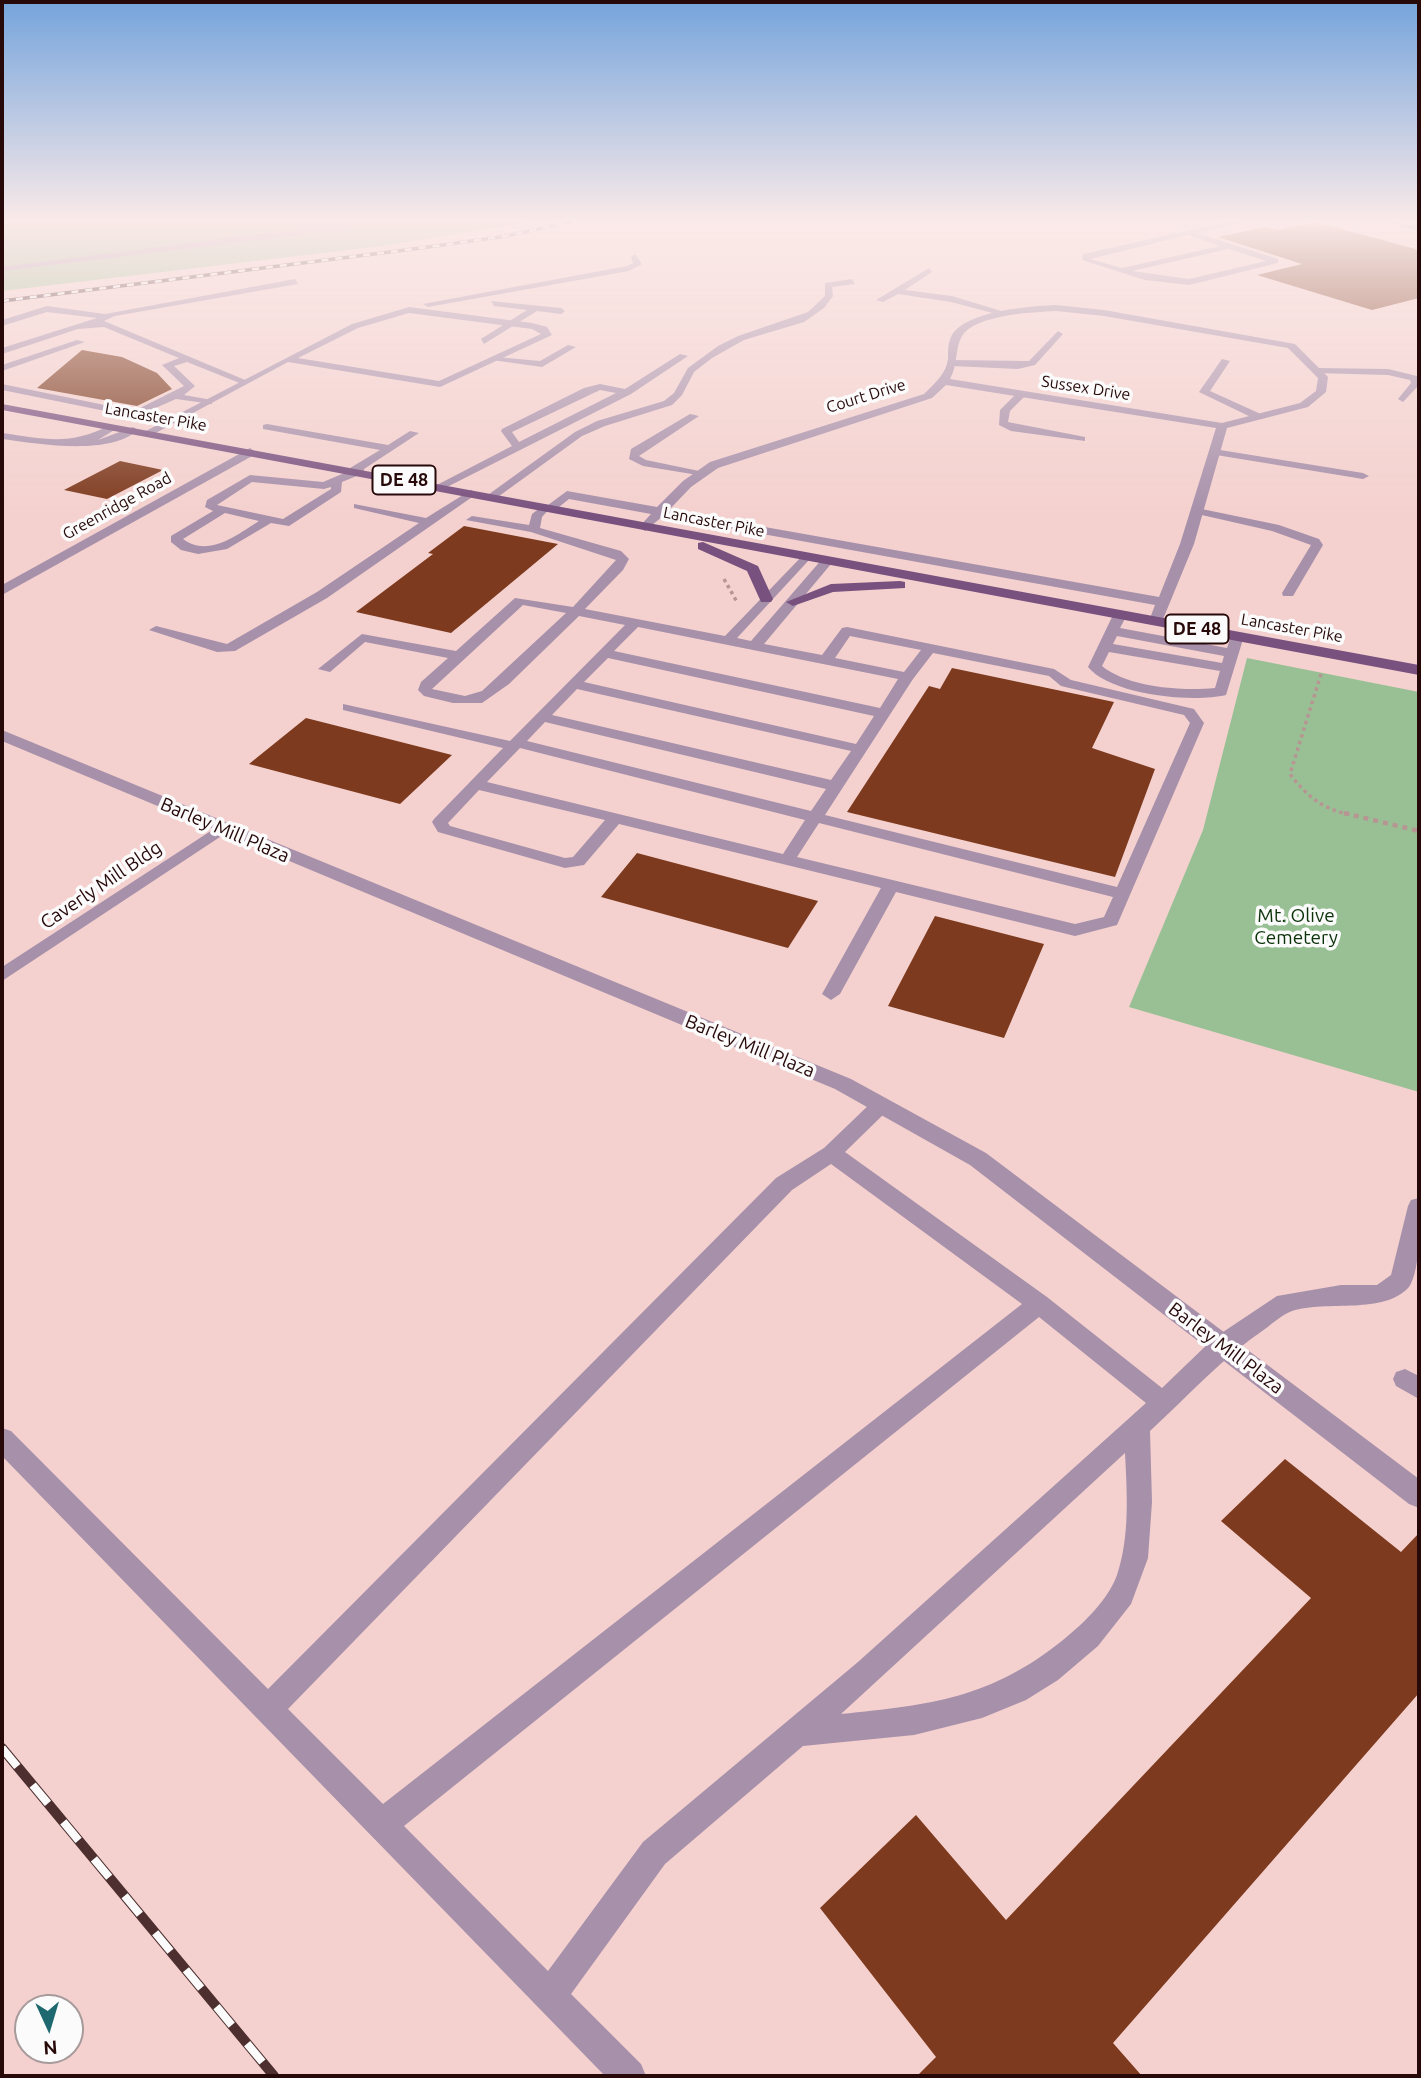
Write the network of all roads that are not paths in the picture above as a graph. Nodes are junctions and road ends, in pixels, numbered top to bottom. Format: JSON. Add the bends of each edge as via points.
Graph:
{"nodes":[{"id":1,"x":101,"y":319,"type":"edge"},
{"id":2,"x":379,"y":319,"type":"edge"},
{"id":3,"x":485,"y":319,"type":"edge"},
{"id":4,"x":515,"y":319,"type":"edge"},
{"id":5,"x":802,"y":319,"type":"edge"},
{"id":6,"x":985,"y":319,"type":"edge"},
{"id":7,"x":1132,"y":319,"type":"edge"},
{"id":8,"x":510,"y":322,"type":"junction"},
{"id":9,"x":92,"y":323,"type":"junction"},
{"id":10,"x":1058,"y":334,"type":"dead end"},
{"id":11,"x":484,"y":341,"type":"dead end"},
{"id":12,"x":80,"y":342,"type":"dead end"},
{"id":13,"x":571,"y":347,"type":"dead end"},
{"id":14,"x":4,"y":349,"type":"edge"},
{"id":15,"x":683,"y":356,"type":"dead end"},
{"id":16,"x":189,"y":358,"type":"junction"},
{"id":17,"x":287,"y":359,"type":"junction"},
{"id":18,"x":497,"y":360,"type":"junction"},
{"id":19,"x":1225,"y":361,"type":"dead end"},
{"id":20,"x":952,"y":363,"type":"junction"},
{"id":21,"x":2,"y":368,"type":"edge"},
{"id":22,"x":1318,"y":370,"type":"junction"},
{"id":23,"x":944,"y":381,"type":"junction"},
{"id":24,"x":245,"y":382,"type":"junction"},
{"id":25,"x":2,"y":387,"type":"edge"},
{"id":26,"x":627,"y":392,"type":"junction"},
{"id":27,"x":1021,"y":394,"type":"junction"},
{"id":28,"x":175,"y":396,"type":"junction"},
{"id":29,"x":1403,"y":400,"type":"dead end"},
{"id":30,"x":208,"y":402,"type":"junction"},
{"id":31,"x":3,"y":408,"type":"edge"},
{"id":32,"x":694,"y":416,"type":"dead end"},
{"id":33,"x":1259,"y":417,"type":"junction"},
{"id":34,"x":1222,"y":426,"type":"junction"},
{"id":35,"x":114,"y":427,"type":"junction"},
{"id":36,"x":267,"y":427,"type":"dead end"},
{"id":37,"x":133,"y":430,"type":"junction"},
{"id":38,"x":148,"y":433,"type":"junction"},
{"id":39,"x":414,"y":433,"type":"dead end"},
{"id":40,"x":2,"y":436,"type":"edge"},
{"id":41,"x":1081,"y":439,"type":"dead end"},
{"id":42,"x":89,"y":440,"type":"junction"},
{"id":43,"x":516,"y":446,"type":"junction"},
{"id":44,"x":389,"y":448,"type":"junction"},
{"id":45,"x":250,"y":452,"type":"junction"},
{"id":46,"x":1214,"y":452,"type":"junction"},
{"id":47,"x":357,"y":471,"type":"junction"},
{"id":48,"x":700,"y":474,"type":"junction"},
{"id":49,"x":1363,"y":476,"type":"dead end"},
{"id":50,"x":337,"y":483,"type":"junction"},
{"id":51,"x":439,"y":487,"type":"junction"},
{"id":52,"x":471,"y":493,"type":"junction"},
{"id":53,"x":491,"y":497,"type":"junction"},
{"id":54,"x":358,"y":506,"type":"dead end"},
{"id":55,"x":547,"y":508,"type":"junction"},
{"id":56,"x":660,"y":511,"type":"junction"},
{"id":57,"x":1197,"y":511,"type":"junction"},
{"id":58,"x":220,"y":512,"type":"junction"},
{"id":59,"x":268,"y":520,"type":"junction"},
{"id":60,"x":472,"y":520,"type":"dead end"},
{"id":61,"x":428,"y":522,"type":"junction"},
{"id":62,"x":645,"y":527,"type":"junction"},
{"id":63,"x":534,"y":529,"type":"junction"},
{"id":64,"x":676,"y":533,"type":"junction"},
{"id":65,"x":805,"y":557,"type":"junction"},
{"id":66,"x":827,"y":561,"type":"junction"},
{"id":67,"x":975,"y":588,"type":"junction"},
{"id":68,"x":2,"y":591,"type":"edge"},
{"id":69,"x":1289,"y":593,"type":"dead end"},
{"id":70,"x":766,"y":598,"type":"junction"},
{"id":71,"x":793,"y":602,"type":"junction"},
{"id":72,"x":1163,"y":602,"type":"junction"},
{"id":73,"x":575,"y":611,"type":"junction"},
{"id":74,"x":1120,"y":615,"type":"junction"},
{"id":75,"x":1156,"y":621,"type":"junction"},
{"id":76,"x":635,"y":622,"type":"junction"},
{"id":77,"x":156,"y":630,"type":"dead end"},
{"id":78,"x":1112,"y":631,"type":"junction"},
{"id":79,"x":1237,"y":636,"type":"junction"},
{"id":80,"x":729,"y":639,"type":"junction"},
{"id":81,"x":755,"y":645,"type":"junction"},
{"id":82,"x":1105,"y":647,"type":"junction"},
{"id":83,"x":930,"y":648,"type":"junction"},
{"id":84,"x":606,"y":653,"type":"junction"},
{"id":85,"x":1231,"y":653,"type":"junction"},
{"id":86,"x":459,"y":656,"type":"junction"},
{"id":87,"x":826,"y":660,"type":"junction"},
{"id":88,"x":1226,"y":668,"type":"junction"},
{"id":89,"x":325,"y":669,"type":"dead end"},
{"id":90,"x":1419,"y":670,"type":"edge"},
{"id":91,"x":907,"y":677,"type":"junction"},
{"id":92,"x":575,"y":684,"type":"junction"},
{"id":93,"x":348,"y":707,"type":"dead end"},
{"id":94,"x":884,"y":713,"type":"junction"},
{"id":95,"x":543,"y":716,"type":"junction"},
{"id":96,"x":2,"y":736,"type":"edge"},
{"id":97,"x":515,"y":745,"type":"junction"},
{"id":98,"x":860,"y":749,"type":"junction"},
{"id":99,"x":476,"y":784,"type":"junction"},
{"id":100,"x":835,"y":786,"type":"junction"},
{"id":101,"x":815,"y":818,"type":"junction"},
{"id":102,"x":615,"y":819,"type":"junction"},
{"id":103,"x":223,"y":828,"type":"junction"},
{"id":104,"x":787,"y":860,"type":"junction"},
{"id":105,"x":891,"y":885,"type":"junction"},
{"id":106,"x":1123,"y":894,"type":"junction"},
{"id":107,"x":2,"y":975,"type":"edge"},
{"id":108,"x":831,"y":993,"type":"dead end"},
{"id":109,"x":881,"y":1105,"type":"junction"},
{"id":110,"x":831,"y":1153,"type":"junction"},
{"id":111,"x":1419,"y":1206,"type":"edge"},
{"id":112,"x":1039,"y":1304,"type":"junction"},
{"id":113,"x":1222,"y":1345,"type":"junction"},
{"id":114,"x":1163,"y":1403,"type":"junction"},
{"id":115,"x":1137,"y":1426,"type":"junction"},
{"id":116,"x":2,"y":1439,"type":"edge"},
{"id":117,"x":1419,"y":1494,"type":"edge"},
{"id":118,"x":267,"y":1710,"type":"junction"},
{"id":119,"x":798,"y":1732,"type":"junction"},
{"id":120,"x":382,"y":1825,"type":"junction"},
{"id":121,"x":551,"y":1994,"type":"junction"},
{"id":122,"x":629,"y":2076,"type":"edge"}],
"edges":[{"from":1,"to":9,"type":"lane"},
{"from":2,"to":17,"type":"street"},
{"from":3,"to":8,"type":"street"},
{"from":4,"to":8,"type":"lane"},
{"from":5,"to":53,"type":"lane","via":[[741,339],[699,363],[669,403],[593,427]]},
{"from":6,"to":20,"type":"street","via":[[966,325],[955,338]]},
{"from":7,"to":22,"type":"street","via":[[1291,346]]},
{"from":8,"to":11,"type":"lane"},
{"from":8,"to":18,"type":"street","via":[[544,329],[547,335]]},
{"from":9,"to":14,"type":"lane"},
{"from":9,"to":16,"type":"lane","via":[[106,324]]},
{"from":10,"to":20,"type":"lane","via":[[1032,363]]},
{"from":12,"to":21,"type":"lane"},
{"from":13,"to":18,"type":"lane","via":[[542,364]]},
{"from":15,"to":26,"type":"lane"},
{"from":16,"to":24,"type":"lane"},
{"from":16,"to":28,"type":"lane","via":[[167,365],[190,386]]},
{"from":17,"to":18,"type":"street","via":[[440,384]]},
{"from":17,"to":24,"type":"street"},
{"from":19,"to":33,"type":"lane","via":[[1204,392]]},
{"from":20,"to":23,"type":"street"},
{"from":22,"to":29,"type":"lane","via":[[1407,375],[1417,380]]},
{"from":22,"to":33,"type":"street","via":[[1323,377],[1321,392],[1304,405]]},
{"from":23,"to":27,"type":"street","name":"Sussex Drive"},
{"from":23,"to":48,"type":"street","name":"Court Drive","via":[[928,396],[788,439]]},
{"from":24,"to":30,"type":"street"},
{"from":25,"to":28,"type":"lane","via":[[135,414]]},
{"from":26,"to":43,"type":"lane"},
{"from":26,"to":43,"type":"lane","via":[[600,387],[588,390],[506,431]]},
{"from":27,"to":34,"type":"street","name":"Sussex Drive"},
{"from":27,"to":41,"type":"lane","via":[[1005,410],[1003,423]]},
{"from":28,"to":30,"type":"lane"},
{"from":30,"to":38,"type":"street"},
{"from":31,"to":35,"type":"main road","name":"Lancaster Pike","number":"DE 48"},
{"from":32,"to":48,"type":"lane","via":[[633,457]]},
{"from":33,"to":34,"type":"street"},
{"from":34,"to":46,"type":"street"},
{"from":35,"to":37,"type":"main road","name":"Lancaster Pike","number":"DE 48"},
{"from":35,"to":42,"type":"lane"},
{"from":36,"to":44,"type":"lane"},
{"from":37,"to":38,"type":"main road","name":"Lancaster Pike","number":"DE 48"},
{"from":37,"to":42,"type":"lane","via":[[107,443]]},
{"from":38,"to":45,"type":"main road","name":"Lancaster Pike","number":"DE 48"},
{"from":39,"to":44,"type":"lane"},
{"from":40,"to":42,"type":"lane","via":[[53,443]]},
{"from":43,"to":51,"type":"lane"},
{"from":44,"to":47,"type":"lane"},
{"from":45,"to":47,"type":"main road","name":"Lancaster Pike","number":"DE 48"},
{"from":45,"to":68,"type":"street","name":"Greenridge Road"},
{"from":46,"to":49,"type":"lane"},
{"from":46,"to":57,"type":"street"},
{"from":47,"to":50,"type":"lane"},
{"from":47,"to":51,"type":"main road","name":"Lancaster Pike","number":"DE 48"},
{"from":48,"to":56,"type":"street","name":"Court Drive"},
{"from":50,"to":58,"type":"lane","via":[[314,486],[250,478],[211,502]]},
{"from":50,"to":59,"type":"lane","via":[[337,490],[285,523]]},
{"from":51,"to":52,"type":"main road","name":"Lancaster Pike","number":"DE 48"},
{"from":52,"to":53,"type":"main road","name":"Lancaster Pike","number":"DE 48"},
{"from":52,"to":61,"type":"lane"},
{"from":53,"to":55,"type":"main road","name":"Lancaster Pike","number":"DE 48"},
{"from":54,"to":61,"type":"lane"},
{"from":55,"to":56,"type":"street","via":[[567,495]]},
{"from":55,"to":62,"type":"main road","name":"Lancaster Pike","number":"DE 48"},
{"from":55,"to":63,"type":"lane","via":[[536,516]]},
{"from":56,"to":62,"type":"street","name":"Court Drive"},
{"from":56,"to":72,"type":"street"},
{"from":57,"to":69,"type":"lane","via":[[1315,542]]},
{"from":57,"to":72,"type":"street"},
{"from":58,"to":59,"type":"lane"},
{"from":58,"to":59,"type":"lane","via":[[175,540],[187,547],[215,549]]},
{"from":60,"to":63,"type":"lane"},
{"from":61,"to":77,"type":"lane","via":[[322,595],[230,648]]},
{"from":62,"to":64,"type":"main road","name":"Lancaster Pike","number":"DE 48"},
{"from":63,"to":73,"type":"lane","via":[[623,559]]},
{"from":64,"to":65,"type":"main road","name":"Lancaster Pike","number":"DE 48"},
{"from":64,"to":70,"type":"main road","via":[[753,569]]},
{"from":65,"to":66,"type":"main road","name":"Lancaster Pike","number":"DE 48"},
{"from":65,"to":70,"type":"lane"},
{"from":66,"to":67,"type":"main road","name":"Lancaster Pike","number":"DE 48"},
{"from":66,"to":71,"type":"lane"},
{"from":67,"to":71,"type":"main road","via":[[868,584],[831,588]]},
{"from":67,"to":74,"type":"main road","name":"Lancaster Pike","number":"DE 48"},
{"from":70,"to":80,"type":"lane"},
{"from":71,"to":81,"type":"lane"},
{"from":72,"to":75,"type":"street"},
{"from":73,"to":76,"type":"lane"},
{"from":73,"to":86,"type":"lane","via":[[520,601]]},
{"from":73,"to":86,"type":"lane","via":[[488,696],[469,700],[425,690]]},
{"from":74,"to":75,"type":"main road","name":"Lancaster Pike","number":"DE 48"},
{"from":74,"to":78,"type":"lane"},
{"from":75,"to":79,"type":"main road","name":"Lancaster Pike","number":"DE 48"},
{"from":76,"to":80,"type":"lane"},
{"from":76,"to":84,"type":"lane"},
{"from":78,"to":82,"type":"lane"},
{"from":78,"to":85,"type":"lane"},
{"from":79,"to":85,"type":"lane"},
{"from":79,"to":90,"type":"main road","name":"Lancaster Pike","number":"DE 48"},
{"from":80,"to":81,"type":"lane"},
{"from":81,"to":87,"type":"lane"},
{"from":82,"to":88,"type":"lane"},
{"from":82,"to":88,"type":"lane","via":[[1095,667],[1098,673],[1180,695],[1220,692]]},
{"from":83,"to":87,"type":"lane","via":[[847,631]]},
{"from":83,"to":91,"type":"lane"},
{"from":83,"to":106,"type":"lane","via":[[1054,673],[1066,683],[1189,712],[1198,723]]},
{"from":84,"to":92,"type":"lane"},
{"from":84,"to":94,"type":"lane"},
{"from":85,"to":88,"type":"lane"},
{"from":86,"to":89,"type":"lane","via":[[362,638]]},
{"from":87,"to":91,"type":"lane"},
{"from":91,"to":94,"type":"lane"},
{"from":92,"to":95,"type":"lane"},
{"from":92,"to":98,"type":"lane"},
{"from":93,"to":97,"type":"lane"},
{"from":94,"to":98,"type":"lane"},
{"from":95,"to":97,"type":"lane"},
{"from":95,"to":100,"type":"lane"},
{"from":96,"to":103,"type":"street","name":"Barley Mill Plaza"},
{"from":97,"to":99,"type":"lane"},
{"from":97,"to":101,"type":"lane"},
{"from":98,"to":100,"type":"lane"},
{"from":99,"to":102,"type":"lane"},
{"from":99,"to":102,"type":"lane","via":[[440,822],[444,830],[565,863],[578,861]]},
{"from":100,"to":101,"type":"lane"},
{"from":101,"to":104,"type":"lane"},
{"from":101,"to":106,"type":"lane"},
{"from":102,"to":104,"type":"lane"},
{"from":103,"to":107,"type":"lane","name":"Caverly Mill Bldg"},
{"from":103,"to":109,"type":"street","name":"Barley Mill Plaza","via":[[843,1084]]},
{"from":104,"to":105,"type":"lane"},
{"from":105,"to":106,"type":"lane","via":[[1075,930],[1111,921]]},
{"from":105,"to":108,"type":"lane"},
{"from":109,"to":110,"type":"lane"},
{"from":109,"to":113,"type":"street","name":"Barley Mill Plaza","via":[[978,1158]]},
{"from":110,"to":112,"type":"lane"},
{"from":110,"to":118,"type":"lane","via":[[784,1184]]},
{"from":111,"to":113,"type":"lane","via":[[1401,1280],[1381,1294],[1341,1294],[1285,1303]]},
{"from":112,"to":114,"type":"lane"},
{"from":112,"to":120,"type":"lane"},
{"from":113,"to":114,"type":"lane"},
{"from":113,"to":117,"type":"street","name":"Barley Mill Plaza"},
{"from":114,"to":115,"type":"lane"},
{"from":115,"to":119,"type":"lane"},
{"from":115,"to":119,"type":"lane","via":[[1139,1520],[1130,1575],[1104,1622],[1056,1666],[1000,1700],[930,1720]]},
{"from":116,"to":118,"type":"lane"},
{"from":118,"to":120,"type":"lane"},
{"from":119,"to":121,"type":"lane","via":[[654,1853]]},
{"from":120,"to":121,"type":"lane"},
{"from":121,"to":122,"type":"lane"}]}
